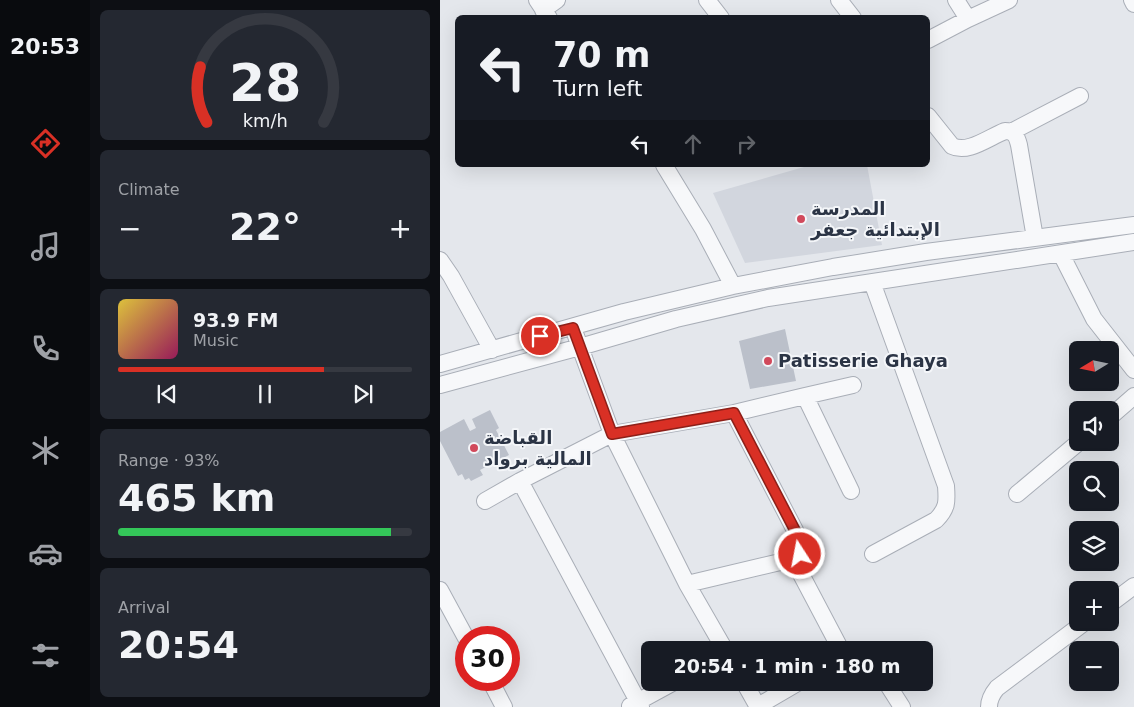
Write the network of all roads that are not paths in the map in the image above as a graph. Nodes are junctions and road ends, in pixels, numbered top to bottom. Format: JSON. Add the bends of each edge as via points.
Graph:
{"nodes":[{"id":1,"x":558,"y":0,"type":"edge"},
{"id":2,"x":707,"y":0,"type":"edge"},
{"id":3,"x":839,"y":0,"type":"edge"},
{"id":4,"x":956,"y":0,"type":"edge"},
{"id":5,"x":1009,"y":0,"type":"edge"},
{"id":6,"x":1132,"y":0,"type":"edge"},
{"id":7,"x":1134,"y":4,"type":"edge"},
{"id":8,"x":543,"y":9,"type":"edge"},
{"id":9,"x":719,"y":15,"type":"edge"},
{"id":10,"x":851,"y":15,"type":"edge"},
{"id":11,"x":968,"y":19,"type":"junction"},
{"id":12,"x":930,"y":39,"type":"edge"},
{"id":13,"x":1080,"y":96,"type":"dead end"},
{"id":14,"x":930,"y":118,"type":"edge"},
{"id":15,"x":1011,"y":132,"type":"junction"},
{"id":16,"x":665,"y":167,"type":"edge"},
{"id":17,"x":1134,"y":226,"type":"edge"},
{"id":18,"x":1035,"y":238,"type":"junction"},
{"id":19,"x":1134,"y":242,"type":"edge"},
{"id":20,"x":1061,"y":254,"type":"junction"},
{"id":21,"x":440,"y":260,"type":"edge"},
{"id":22,"x":872,"y":282,"type":"junction"},
{"id":23,"x":733,"y":286,"type":"junction"},
{"id":24,"x":573,"y":328,"type":"junction"},
{"id":25,"x":580,"y":347,"type":"junction"},
{"id":26,"x":492,"y":350,"type":"junction"},
{"id":27,"x":440,"y":364,"type":"edge"},
{"id":28,"x":1134,"y":370,"type":"edge"},
{"id":29,"x":442,"y":384,"type":"edge"},
{"id":30,"x":853,"y":385,"type":"dead end"},
{"id":31,"x":805,"y":396,"type":"junction"},
{"id":32,"x":1134,"y":396,"type":"edge"},
{"id":33,"x":1119,"y":409,"type":"edge"},
{"id":34,"x":734,"y":413,"type":"junction"},
{"id":35,"x":612,"y":434,"type":"junction"},
{"id":36,"x":1069,"y":450,"type":"edge"},
{"id":37,"x":520,"y":481,"type":"junction"},
{"id":38,"x":851,"y":491,"type":"dead end"},
{"id":39,"x":1017,"y":494,"type":"dead end"},
{"id":40,"x":485,"y":501,"type":"dead end"},
{"id":41,"x":873,"y":554,"type":"dead end"},
{"id":42,"x":793,"y":558,"type":"junction"},
{"id":43,"x":687,"y":584,"type":"junction"},
{"id":44,"x":1134,"y":586,"type":"edge"},
{"id":45,"x":440,"y":590,"type":"edge"},
{"id":46,"x":1119,"y":597,"type":"edge"},
{"id":47,"x":460,"y":626,"type":"edge"},
{"id":48,"x":1073,"y":631,"type":"edge"},
{"id":49,"x":720,"y":641,"type":"edge"},
{"id":50,"x":836,"y":641,"type":"edge"},
{"id":51,"x":496,"y":691,"type":"edge"},
{"id":52,"x":659,"y":691,"type":"edge"},
{"id":53,"x":749,"y":691,"type":"edge"},
{"id":54,"x":784,"y":691,"type":"edge"},
{"id":55,"x":892,"y":691,"type":"edge"},
{"id":56,"x":636,"y":705,"type":"edge"},
{"id":57,"x":758,"y":706,"type":"edge"},
{"id":58,"x":504,"y":707,"type":"edge"},
{"id":59,"x":902,"y":707,"type":"edge"},
{"id":60,"x":989,"y":707,"type":"edge"}],
"edges":[{"from":1,"to":8,"type":"street"},
{"from":2,"to":9,"type":"street"},
{"from":3,"to":10,"type":"street"},
{"from":4,"to":11,"type":"street"},
{"from":5,"to":11,"type":"street"},
{"from":6,"to":7,"type":"street"},
{"from":11,"to":12,"type":"street"},
{"from":13,"to":15,"type":"street"},
{"from":14,"to":15,"type":"street","via":[[957,148],[967,148],[1002,132]]},
{"from":15,"to":18,"type":"street","via":[[1019,145]]},
{"from":16,"to":23,"type":"street"},
{"from":17,"to":18,"type":"street"},
{"from":18,"to":23,"type":"street","via":[[833,266]]},
{"from":19,"to":20,"type":"street"},
{"from":20,"to":22,"type":"street"},
{"from":20,"to":28,"type":"street","via":[[1094,319]]},
{"from":21,"to":26,"type":"street"},
{"from":22,"to":25,"type":"street","via":[[750,302],[676,319]]},
{"from":22,"to":41,"type":"street","via":[[946,486],[947,501],[944,512],[936,520]]},
{"from":23,"to":24,"type":"street","via":[[624,312]]},
{"from":24,"to":25,"type":"street"},
{"from":24,"to":26,"type":"street"},
{"from":25,"to":29,"type":"street"},
{"from":25,"to":35,"type":"street"},
{"from":26,"to":27,"type":"street"},
{"from":30,"to":31,"type":"street"},
{"from":31,"to":34,"type":"street"},
{"from":31,"to":38,"type":"street"},
{"from":32,"to":33,"type":"street"},
{"from":34,"to":35,"type":"street"},
{"from":34,"to":42,"type":"street","via":[[800,540],[802,550]]},
{"from":35,"to":37,"type":"street"},
{"from":35,"to":43,"type":"street"},
{"from":36,"to":39,"type":"street"},
{"from":37,"to":40,"type":"street"},
{"from":37,"to":56,"type":"street"},
{"from":42,"to":43,"type":"street"},
{"from":42,"to":50,"type":"street"},
{"from":43,"to":49,"type":"street"},
{"from":44,"to":46,"type":"street"},
{"from":45,"to":47,"type":"street"},
{"from":48,"to":60,"type":"street","via":[[996,688]]},
{"from":51,"to":58,"type":"street"},
{"from":52,"to":56,"type":"street"},
{"from":53,"to":57,"type":"street"},
{"from":54,"to":57,"type":"street"},
{"from":55,"to":59,"type":"street"}]}
